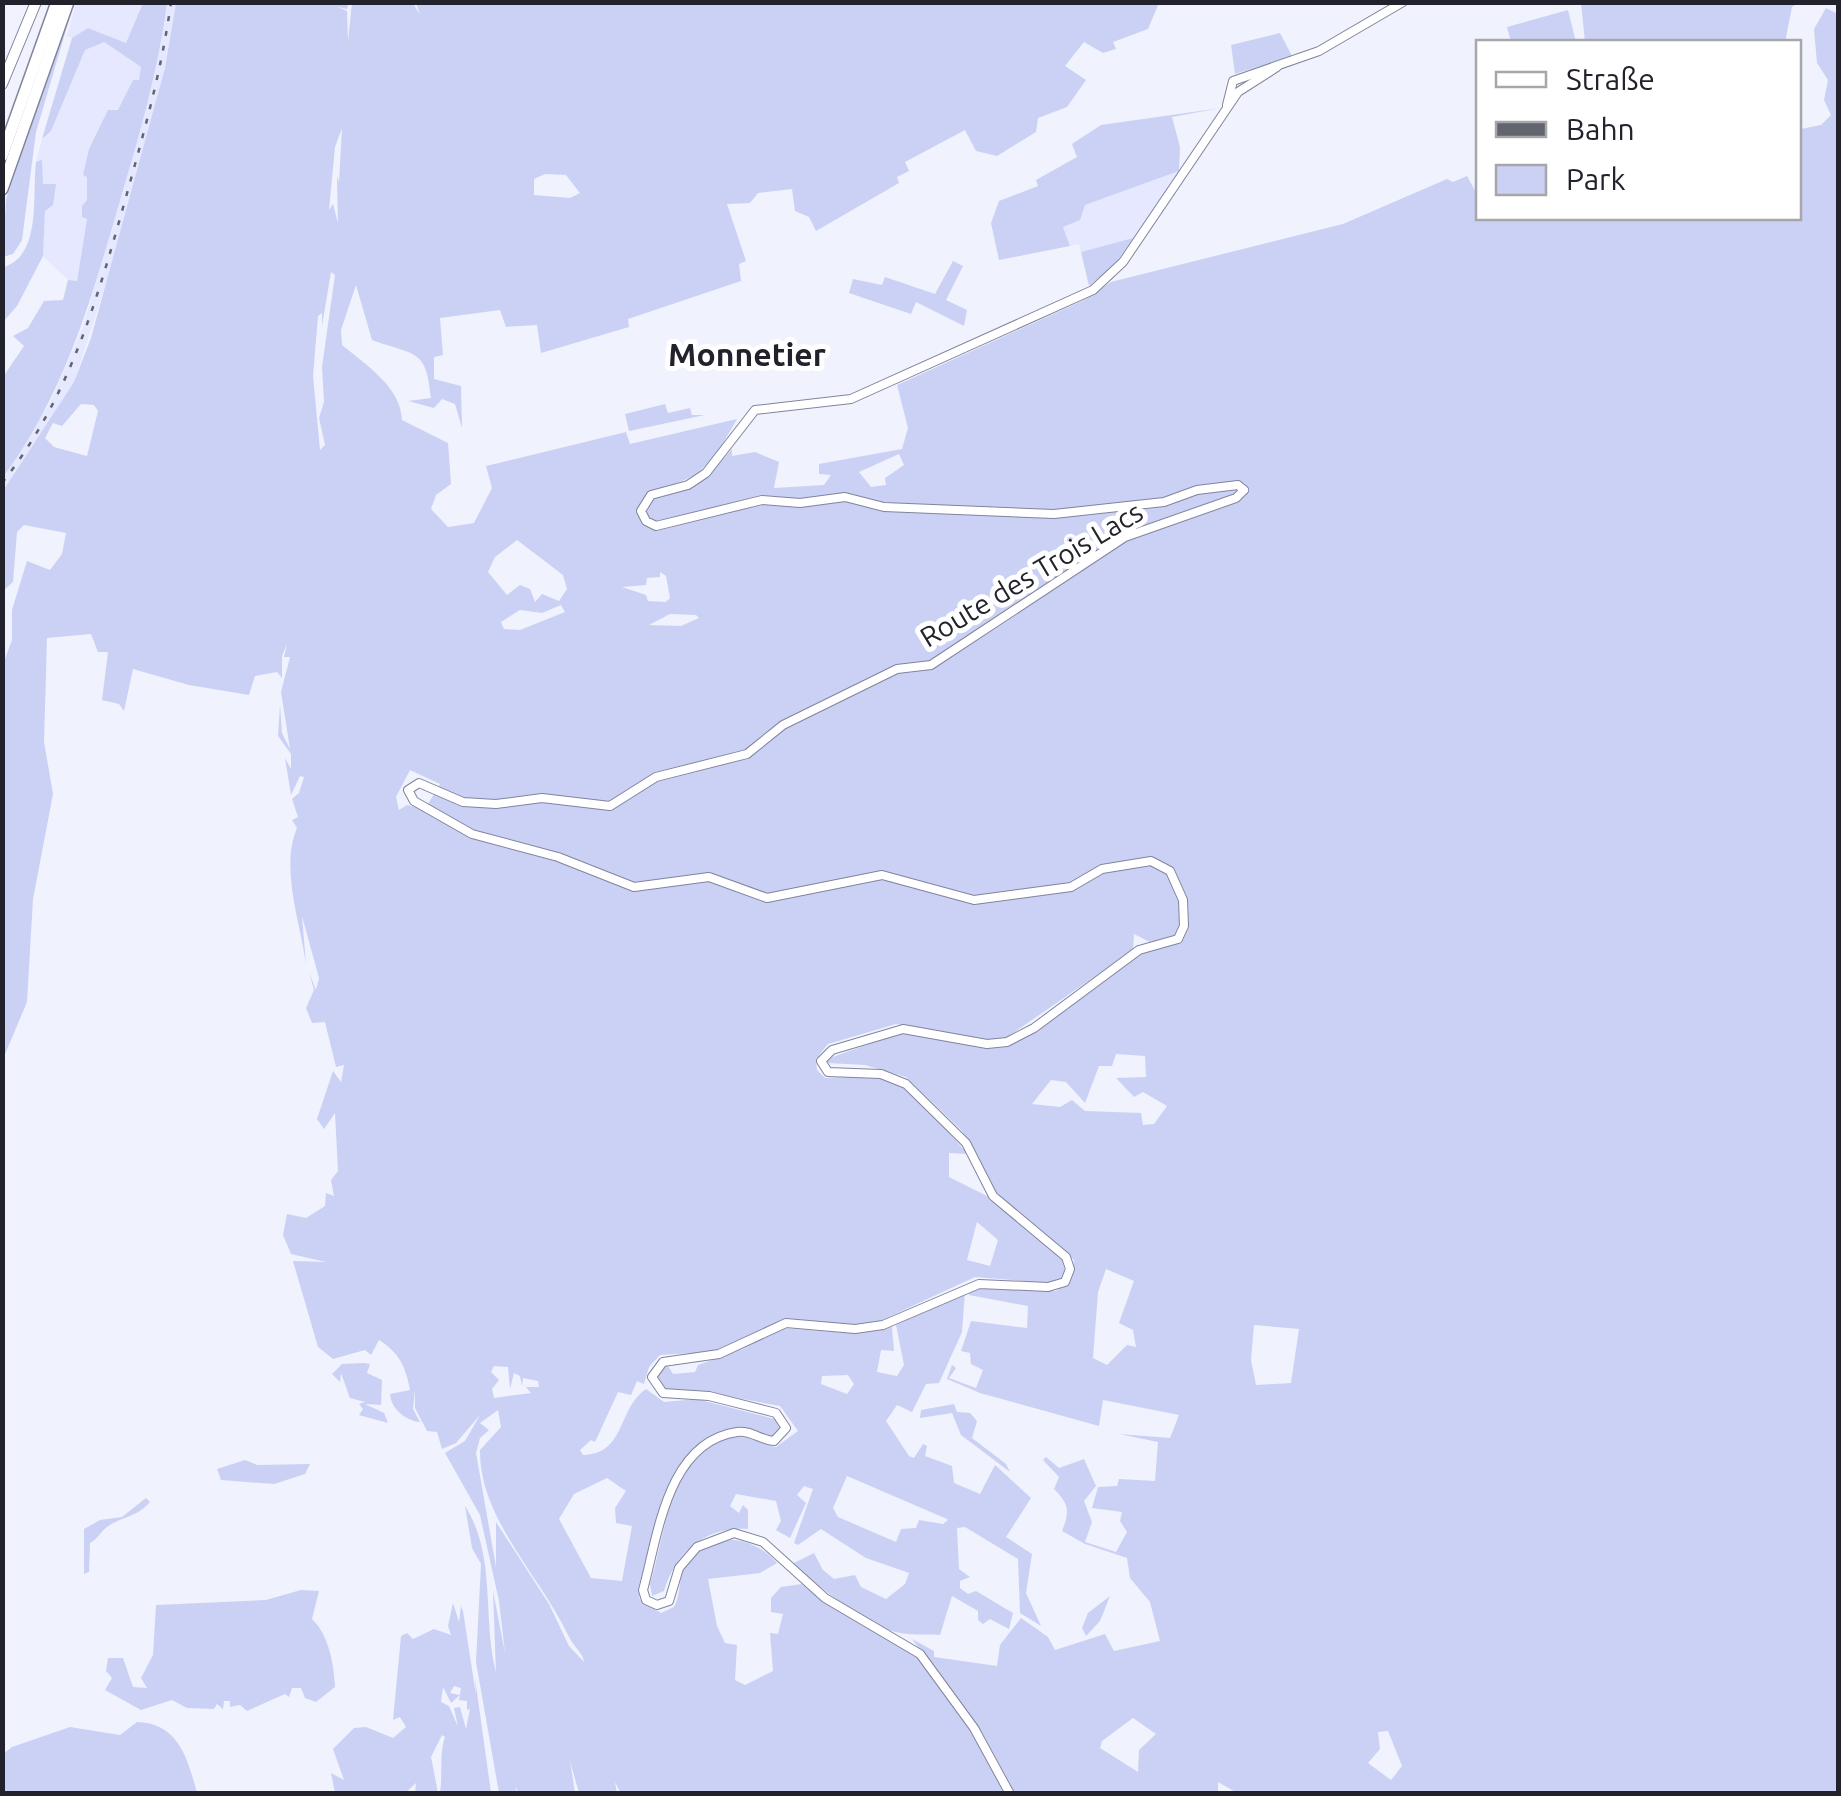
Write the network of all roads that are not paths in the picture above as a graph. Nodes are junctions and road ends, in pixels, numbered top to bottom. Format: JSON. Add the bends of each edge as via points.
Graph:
{"nodes":[{"id":1,"x":36,"y":2,"type":"edge"},
{"id":2,"x":57,"y":2,"type":"edge"},
{"id":3,"x":68,"y":2,"type":"edge"},
{"id":4,"x":1403,"y":2,"type":"edge"},
{"id":5,"x":2,"y":84,"type":"edge"},
{"id":6,"x":2,"y":156,"type":"edge"},
{"id":7,"x":2,"y":189,"type":"edge"},
{"id":8,"x":1010,"y":1794,"type":"edge"}],
"edges":[{"from":1,"to":5,"type":"main road"},
{"from":2,"to":6,"type":"highway"},
{"from":3,"to":7,"type":"highway"},
{"from":4,"to":8,"type":"street","name":"Route des Trois Lacs","via":[[1338,42],[1237,88],[1123,262],[1082,296],[851,399],[765,407],[745,418],[706,474],[647,498],[641,511],[659,526],[762,500],[846,497],[884,507],[1054,514],[1175,501],[1206,488],[1238,485],[1244,492],[1124,537],[932,665],[898,669],[784,726],[745,754],[656,777],[611,806],[542,798],[463,802],[419,783],[409,788],[410,797],[479,837],[565,859],[630,887],[710,877],[767,898],[878,875],[974,900],[1070,887],[1092,872],[1138,860],[1163,865],[1174,878],[1183,900],[1178,939],[1139,950],[1007,1042],[903,1029],[832,1050],[820,1061],[828,1072],[890,1076],[937,1110],[971,1150],[993,1196],[1066,1256],[1068,1278],[1053,1287],[968,1287],[870,1328],[778,1325],[720,1354],[660,1363],[652,1380],[660,1392],[776,1413],[786,1430],[774,1442],[731,1433],[695,1452],[665,1506],[643,1593],[654,1604],[669,1601],[684,1558],[714,1537],[740,1534],[763,1542],[825,1598],[925,1659]]}]}
